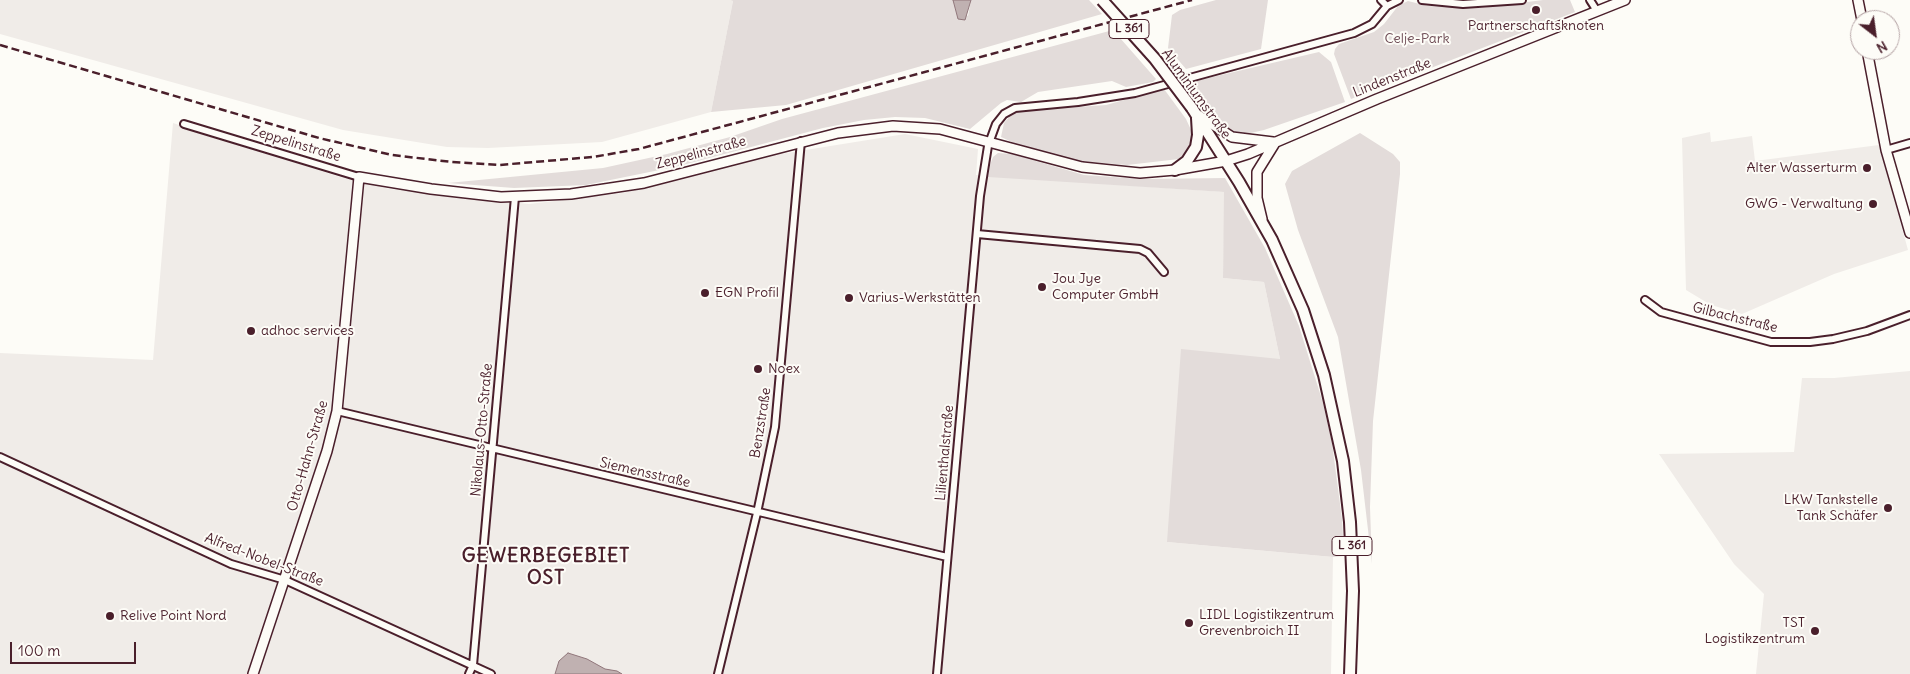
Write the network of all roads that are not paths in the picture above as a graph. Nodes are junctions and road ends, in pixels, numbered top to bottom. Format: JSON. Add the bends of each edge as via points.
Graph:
{"nodes":[{"id":1,"x":1102,"y":0,"type":"edge"},
{"id":2,"x":1381,"y":0,"type":"edge"},
{"id":3,"x":1399,"y":0,"type":"edge"},
{"id":4,"x":1422,"y":0,"type":"edge"},
{"id":5,"x":1522,"y":0,"type":"edge"},
{"id":6,"x":1590,"y":0,"type":"edge"},
{"id":7,"x":1625,"y":0,"type":"edge"},
{"id":8,"x":1388,"y":6,"type":"junction"},
{"id":9,"x":1597,"y":12,"type":"junction"},
{"id":10,"x":1869,"y":60,"type":"edge"},
{"id":11,"x":1194,"y":111,"type":"junction"},
{"id":12,"x":184,"y":124,"type":"dead end"},
{"id":13,"x":801,"y":141,"type":"junction"},
{"id":14,"x":989,"y":141,"type":"junction"},
{"id":15,"x":1275,"y":143,"type":"junction"},
{"id":16,"x":1910,"y":143,"type":"edge"},
{"id":17,"x":1886,"y":150,"type":"junction"},
{"id":18,"x":1226,"y":161,"type":"junction"},
{"id":19,"x":1175,"y":170,"type":"junction"},
{"id":20,"x":359,"y":178,"type":"junction"},
{"id":21,"x":515,"y":197,"type":"junction"},
{"id":22,"x":1908,"y":218,"type":"edge"},
{"id":23,"x":1263,"y":223,"type":"junction"},
{"id":24,"x":1910,"y":233,"type":"edge"},
{"id":25,"x":977,"y":234,"type":"junction"},
{"id":26,"x":1164,"y":272,"type":"dead end"},
{"id":27,"x":1645,"y":300,"type":"dead end"},
{"id":28,"x":1910,"y":315,"type":"edge"},
{"id":29,"x":337,"y":411,"type":"junction"},
{"id":30,"x":493,"y":450,"type":"junction"},
{"id":31,"x":0,"y":458,"type":"edge"},
{"id":32,"x":757,"y":513,"type":"junction"},
{"id":33,"x":947,"y":557,"type":"junction"},
{"id":34,"x":286,"y":580,"type":"junction"},
{"id":35,"x":473,"y":665,"type":"junction"},
{"id":36,"x":253,"y":674,"type":"edge"},
{"id":37,"x":469,"y":674,"type":"edge"},
{"id":38,"x":491,"y":674,"type":"edge"},
{"id":39,"x":718,"y":674,"type":"edge"},
{"id":40,"x":937,"y":674,"type":"edge"},
{"id":41,"x":1350,"y":674,"type":"edge"}],
"edges":[{"from":1,"to":11,"type":"main road","name":"Aluminiumstraße","number":"L 361","bridge":true,"via":[[1155,59]]},
{"from":2,"to":8,"type":"street"},
{"from":3,"to":8,"type":"street"},
{"from":4,"to":5,"type":"street","via":[[1451,4]]},
{"from":6,"to":9,"type":"street"},
{"from":7,"to":9,"type":"street","name":"Lindenstraße"},
{"from":8,"to":14,"type":"street","name":"Lilienthalstraße","via":[[1368,28],[1328,41],[1135,93],[1015,108],[1000,119]]},
{"from":9,"to":15,"type":"street","name":"Lindenstraße"},
{"from":10,"to":17,"type":"street"},
{"from":11,"to":15,"type":"street","via":[[1232,137]]},
{"from":11,"to":18,"type":"main road","name":"Aluminiumstraße","number":"L 361"},
{"from":11,"to":19,"type":"main road","via":[[1197,144],[1190,157]]},
{"from":12,"to":20,"type":"street","name":"Zeppelinstraße"},
{"from":13,"to":14,"type":"street","name":"Zeppelinstraße","via":[[862,129],[904,126],[940,129]]},
{"from":13,"to":21,"type":"street","name":"Zeppelinstraße","via":[[625,187]]},
{"from":13,"to":32,"type":"street","name":"Benzstraße","via":[[778,402]]},
{"from":14,"to":19,"type":"street","name":"Zeppelinstraße","via":[[1082,168],[1140,173]]},
{"from":14,"to":25,"type":"street","name":"Lilienthalstraße"},
{"from":15,"to":18,"type":"street","name":"Lindenstraße"},
{"from":15,"to":23,"type":"street","via":[[1257,172],[1257,198]]},
{"from":16,"to":17,"type":"street"},
{"from":17,"to":22,"type":"street"},
{"from":18,"to":19,"type":"street","name":"Zeppelinstraße"},
{"from":18,"to":23,"type":"main road","number":"L 361"},
{"from":20,"to":21,"type":"street","name":"Zeppelinstraße","via":[[449,192]]},
{"from":20,"to":29,"type":"street","name":"Otto-Hahn-Straße"},
{"from":21,"to":30,"type":"street","name":"Nikolaus-Otto-Straße"},
{"from":22,"to":24,"type":"street"},
{"from":23,"to":41,"type":"main road","number":"L 361","via":[[1303,310],[1335,419],[1351,542]]},
{"from":25,"to":26,"type":"street","via":[[1140,249],[1148,253]]},
{"from":25,"to":33,"type":"street","name":"Lilienthalstraße"},
{"from":27,"to":28,"type":"street","name":"Gilbachstraße","via":[[1661,312],[1771,342],[1833,339]]},
{"from":29,"to":30,"type":"street","name":"Siemensstraße"},
{"from":29,"to":34,"type":"street","name":"Otto-Hahn-Straße"},
{"from":30,"to":32,"type":"street","name":"Siemensstraße"},
{"from":30,"to":35,"type":"street","name":"Nikolaus-Otto-Straße"},
{"from":31,"to":34,"type":"street","name":"Alfred-Nobel-Straße","via":[[231,564]]},
{"from":32,"to":33,"type":"street","name":"Siemensstraße"},
{"from":32,"to":39,"type":"street","name":"Benzstraße"},
{"from":33,"to":40,"type":"street","name":"Lilienthalstraße"},
{"from":34,"to":35,"type":"street","name":"Alfred-Nobel-Straße"},
{"from":34,"to":36,"type":"street","name":"Otto-Hahn-Straße"},
{"from":35,"to":37,"type":"street","name":"Nikolaus-Otto-Straße"},
{"from":35,"to":38,"type":"street","name":"Alfred-Nobel-Straße"}]}
